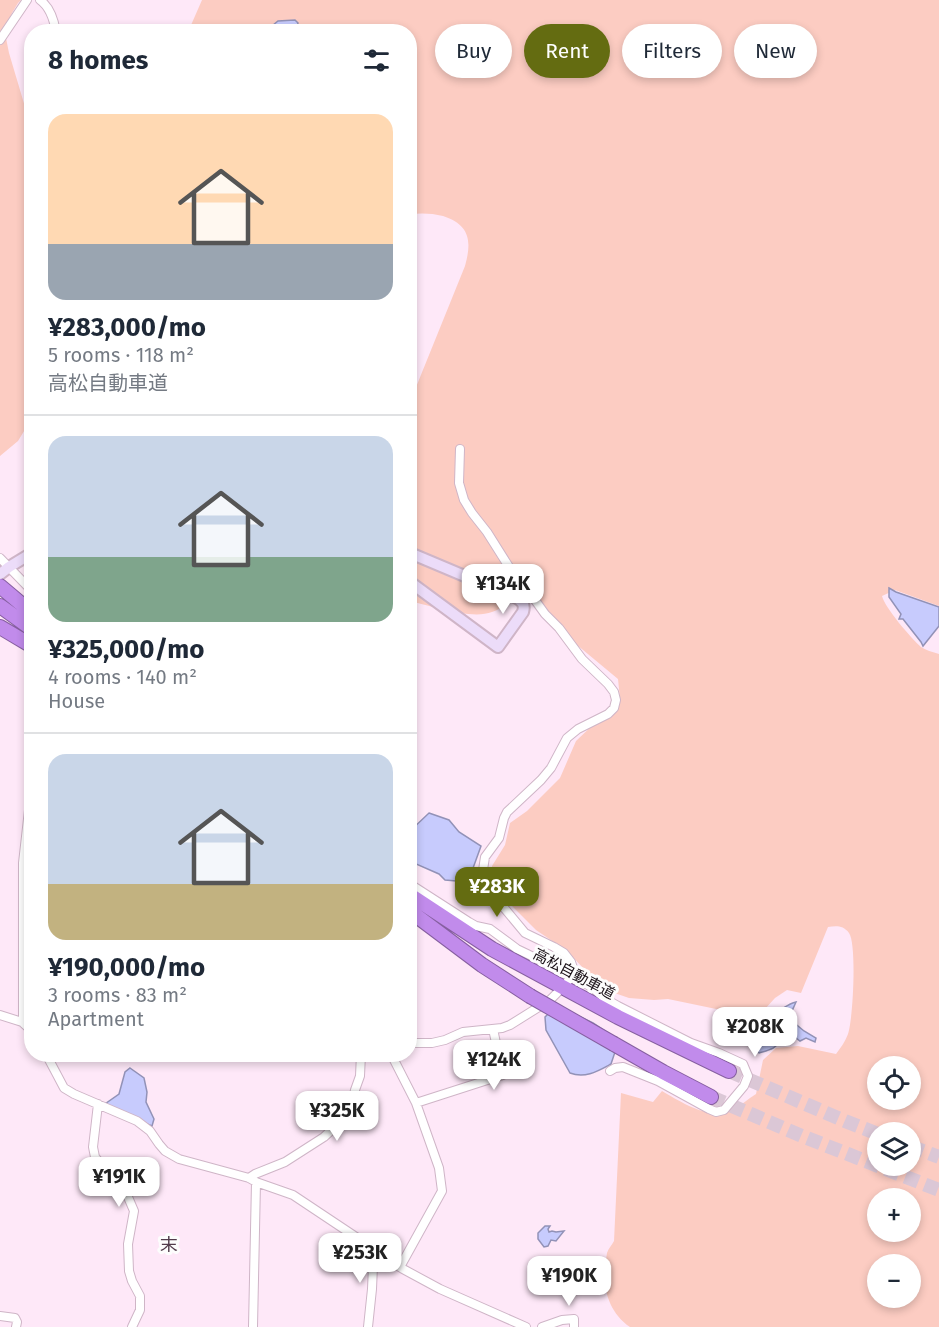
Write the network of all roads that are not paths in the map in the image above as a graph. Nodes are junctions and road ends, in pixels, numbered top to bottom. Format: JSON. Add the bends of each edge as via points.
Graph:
{"nodes":[{"id":1,"x":27,"y":0,"type":"edge"},
{"id":2,"x":40,"y":0,"type":"edge"},
{"id":3,"x":54,"y":24,"type":"edge"},
{"id":4,"x":0,"y":40,"type":"edge"},
{"id":5,"x":460,"y":449,"type":"dead end"},
{"id":6,"x":417,"y":556,"type":"edge"},
{"id":7,"x":0,"y":558,"type":"edge"},
{"id":8,"x":24,"y":560,"type":"edge"},
{"id":9,"x":2,"y":581,"type":"edge"},
{"id":10,"x":417,"y":587,"type":"edge"},
{"id":11,"x":24,"y":588,"type":"edge"},
{"id":12,"x":24,"y":605,"type":"edge"},
{"id":13,"x":0,"y":606,"type":"edge"},
{"id":14,"x":24,"y":623,"type":"edge"},
{"id":15,"x":0,"y":627,"type":"edge"},
{"id":16,"x":24,"y":641,"type":"edge"},
{"id":17,"x":24,"y":854,"type":"edge"},
{"id":18,"x":417,"y":889,"type":"edge"},
{"id":19,"x":417,"y":900,"type":"edge"},
{"id":20,"x":417,"y":916,"type":"edge"},
{"id":21,"x":570,"y":979,"type":"junction"},
{"id":22,"x":557,"y":993,"type":"dead end"},
{"id":23,"x":0,"y":1015,"type":"edge"},
{"id":24,"x":22,"y":1022,"type":"joint"},
{"id":25,"x":493,"y":1029,"type":"junction"},
{"id":26,"x":417,"y":1043,"type":"edge"},
{"id":27,"x":50,"y":1062,"type":"edge"},
{"id":28,"x":361,"y":1062,"type":"edge"},
{"id":29,"x":399,"y":1062,"type":"edge"},
{"id":30,"x":610,"y":1071,"type":"dead end"},
{"id":31,"x":729,"y":1071,"type":"tunnel mouth"},
{"id":32,"x":711,"y":1097,"type":"tunnel mouth"},
{"id":33,"x":416,"y":1103,"type":"junction"},
{"id":34,"x":98,"y":1104,"type":"junction"},
{"id":35,"x":252,"y":1180,"type":"junction"},
{"id":36,"x":359,"y":1239,"type":"junction"},
{"id":37,"x":400,"y":1267,"type":"junction"},
{"id":38,"x":0,"y":1316,"type":"edge"},
{"id":39,"x":16,"y":1327,"type":"edge"},
{"id":40,"x":132,"y":1327,"type":"edge"},
{"id":41,"x":253,"y":1327,"type":"edge"},
{"id":42,"x":368,"y":1327,"type":"edge"},
{"id":43,"x":526,"y":1327,"type":"edge"},
{"id":44,"x":542,"y":1327,"type":"edge"},
{"id":45,"x":574,"y":1327,"type":"edge"}],
"edges":[{"from":1,"to":4,"type":"street"},
{"from":2,"to":3,"type":"street","via":[[50,11]]},
{"from":5,"to":21,"type":"street","via":[[459,483],[472,513],[516,578],[582,659],[608,684],[616,700],[608,714],[567,738],[542,780],[507,812],[499,838],[485,857],[483,881],[488,892],[525,933],[564,953],[574,971]]},
{"from":6,"to":10,"type":"street","via":[[517,598],[523,602],[523,612],[498,647]]},
{"from":7,"to":9,"type":"street"},
{"from":8,"to":9,"type":"street"},
{"from":9,"to":11,"type":"street"},
{"from":9,"to":12,"type":"highway"},
{"from":13,"to":14,"type":"highway"},
{"from":15,"to":16,"type":"highway"},
{"from":17,"to":24,"type":"street"},
{"from":18,"to":21,"type":"street"},
{"from":19,"to":31,"type":"highway","name":"高松自動車道","via":[[492,949]]},
{"from":20,"to":32,"type":"highway","bridge":true,"via":[[530,996]]},
{"from":21,"to":30,"type":"street","via":[[691,1043],[743,1064],[748,1076],[724,1110],[716,1112],[622,1067]]},
{"from":22,"to":25,"type":"street","via":[[510,1024]]},
{"from":23,"to":24,"type":"street"},
{"from":25,"to":26,"type":"street"},
{"from":25,"to":33,"type":"street","via":[[503,1075]]},
{"from":27,"to":34,"type":"street","via":[[64,1088]]},
{"from":28,"to":35,"type":"street","via":[[352,1103],[340,1122],[324,1137],[285,1162],[255,1174]]},
{"from":29,"to":33,"type":"street"},
{"from":33,"to":37,"type":"street","via":[[439,1168],[442,1191]]},
{"from":34,"to":35,"type":"street","via":[[142,1124],[165,1150],[179,1159]]},
{"from":34,"to":40,"type":"street","via":[[95,1157],[128,1197],[134,1211],[128,1244],[129,1271],[140,1296],[140,1310]]},
{"from":35,"to":36,"type":"street","via":[[293,1195]]},
{"from":35,"to":41,"type":"street"},
{"from":36,"to":37,"type":"street"},
{"from":36,"to":42,"type":"street","via":[[373,1266]]},
{"from":37,"to":43,"type":"street"},
{"from":38,"to":39,"type":"street","via":[[15,1318]]},
{"from":44,"to":45,"type":"street","via":[[574,1319]]}]}
